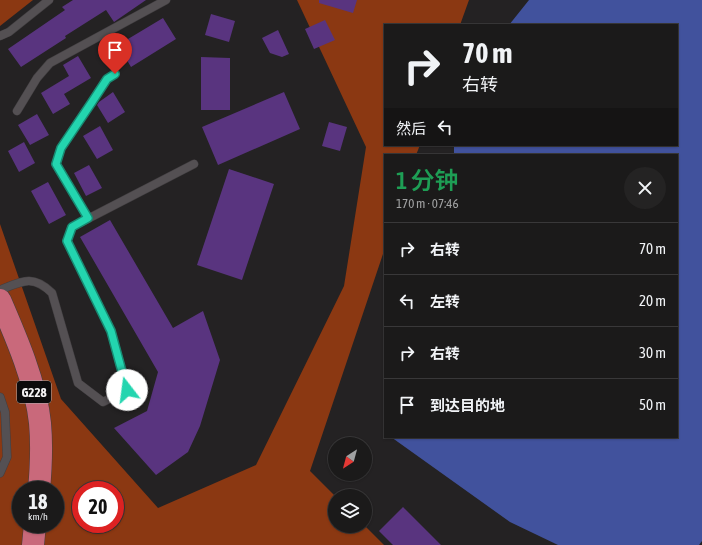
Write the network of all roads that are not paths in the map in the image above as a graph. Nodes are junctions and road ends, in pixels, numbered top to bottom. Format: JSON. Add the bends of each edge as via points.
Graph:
{"nodes":[{"id":1,"x":50,"y":0,"type":"edge"},
{"id":2,"x":166,"y":0,"type":"edge"},
{"id":3,"x":0,"y":36,"type":"edge"},
{"id":4,"x":115,"y":74,"type":"dead end"},
{"id":5,"x":17,"y":111,"type":"dead end"},
{"id":6,"x":194,"y":164,"type":"dead end"},
{"id":7,"x":88,"y":218,"type":"junction"},
{"id":8,"x":0,"y":290,"type":"edge"},
{"id":9,"x":0,"y":300,"type":"edge"},
{"id":10,"x":0,"y":397,"type":"edge"},
{"id":11,"x":0,"y":473,"type":"edge"},
{"id":12,"x":40,"y":481,"type":"edge"},
{"id":13,"x":34,"y":533,"type":"edge"},
{"id":14,"x":33,"y":545,"type":"edge"}],
"edges":[{"from":1,"to":3,"type":"lane","via":[[9,32]]},
{"from":2,"to":5,"type":"lane","via":[[50,63],[37,78]]},
{"from":4,"to":7,"type":"lane","via":[[102,85],[61,148],[56,164]]},
{"from":6,"to":7,"type":"lane"},
{"from":7,"to":8,"type":"lane","via":[[72,227],[67,241],[111,331],[127,390],[103,402],[78,383],[52,293],[45,286],[29,281]]},
{"from":9,"to":12,"type":"highway","number":"G228","via":[[34,390],[40,421]]},
{"from":10,"to":11,"type":"lane","via":[[5,412],[7,457]]},
{"from":13,"to":14,"type":"highway"}]}
